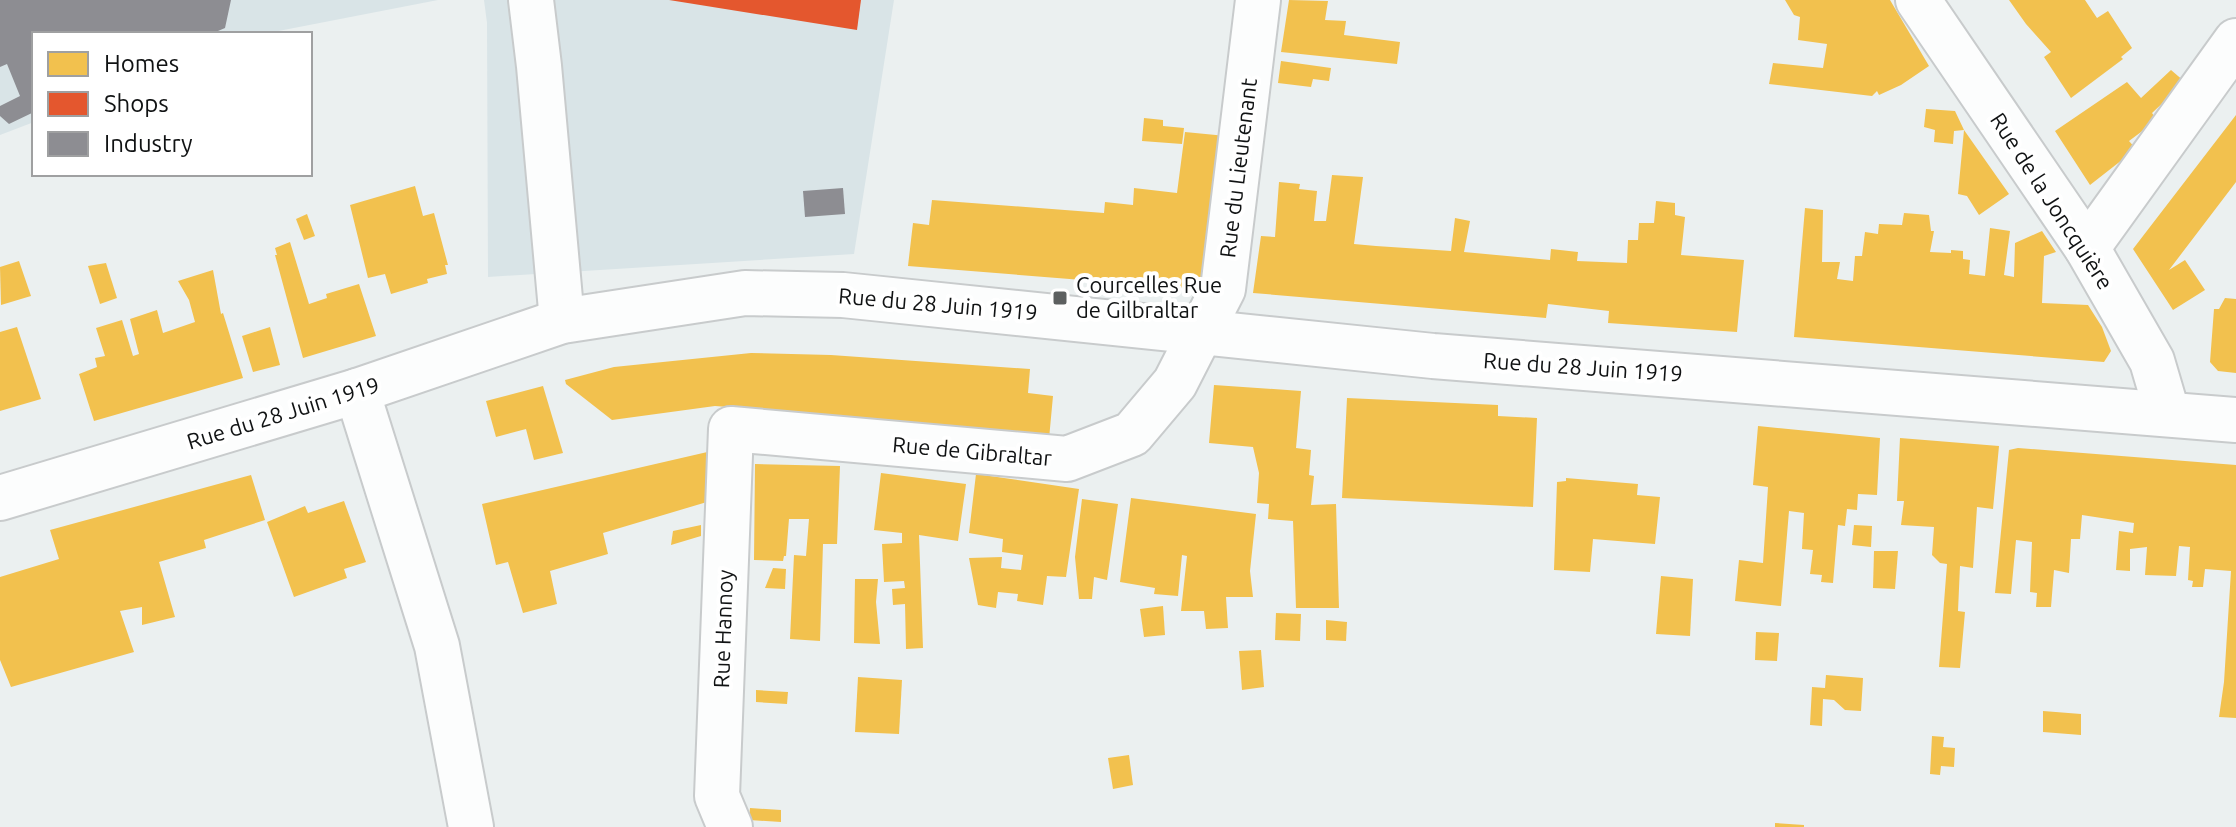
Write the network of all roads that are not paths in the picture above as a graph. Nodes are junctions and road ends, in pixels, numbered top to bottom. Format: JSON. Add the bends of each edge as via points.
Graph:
{"nodes":[{"id":1,"x":531,"y":0,"type":"edge"},
{"id":2,"x":1258,"y":0,"type":"edge"},
{"id":3,"x":1918,"y":0,"type":"edge"},
{"id":4,"x":2236,"y":41,"type":"edge"},
{"id":5,"x":2087,"y":248,"type":"junction"},
{"id":6,"x":562,"y":321,"type":"junction"},
{"id":7,"x":1203,"y":331,"type":"junction"},
{"id":8,"x":357,"y":391,"type":"junction"},
{"id":9,"x":2167,"y":412,"type":"junction"},
{"id":10,"x":2236,"y":420,"type":"edge"},
{"id":11,"x":731,"y":429,"type":"joint"},
{"id":12,"x":0,"y":498,"type":"edge"},
{"id":13,"x":471,"y":827,"type":"edge"},
{"id":14,"x":730,"y":827,"type":"edge"}],
"edges":[{"from":1,"to":6,"type":"main road"},
{"from":2,"to":7,"type":"main road","name":"Rue du Lieutenant","via":[[1223,289]]},
{"from":3,"to":5,"type":"main road","name":"Rue de la Joncquière"},
{"from":4,"to":5,"type":"main road"},
{"from":5,"to":9,"type":"main road","name":"Rue de la Joncquière","via":[[2152,361]]},
{"from":6,"to":7,"type":"main road","name":"Rue du 28 Juin 1919","via":[[745,293],[843,295]]},
{"from":6,"to":8,"type":"main road","name":"Rue du 28 Juin 1919"},
{"from":7,"to":9,"type":"main road","name":"Rue du 28 Juin 1919","via":[[1433,356]]},
{"from":7,"to":11,"type":"main road","name":"Rue de Gibraltar","via":[[1175,383],[1132,434],[1067,459]]},
{"from":8,"to":12,"type":"main road","name":"Rue du 28 Juin 1919"},
{"from":8,"to":13,"type":"main road","via":[[437,646]]},
{"from":9,"to":10,"type":"main road","name":"Rue du 28 Juin 1919"},
{"from":11,"to":14,"type":"main road","name":"Rue Hannoy","via":[[717,796]]}]}
